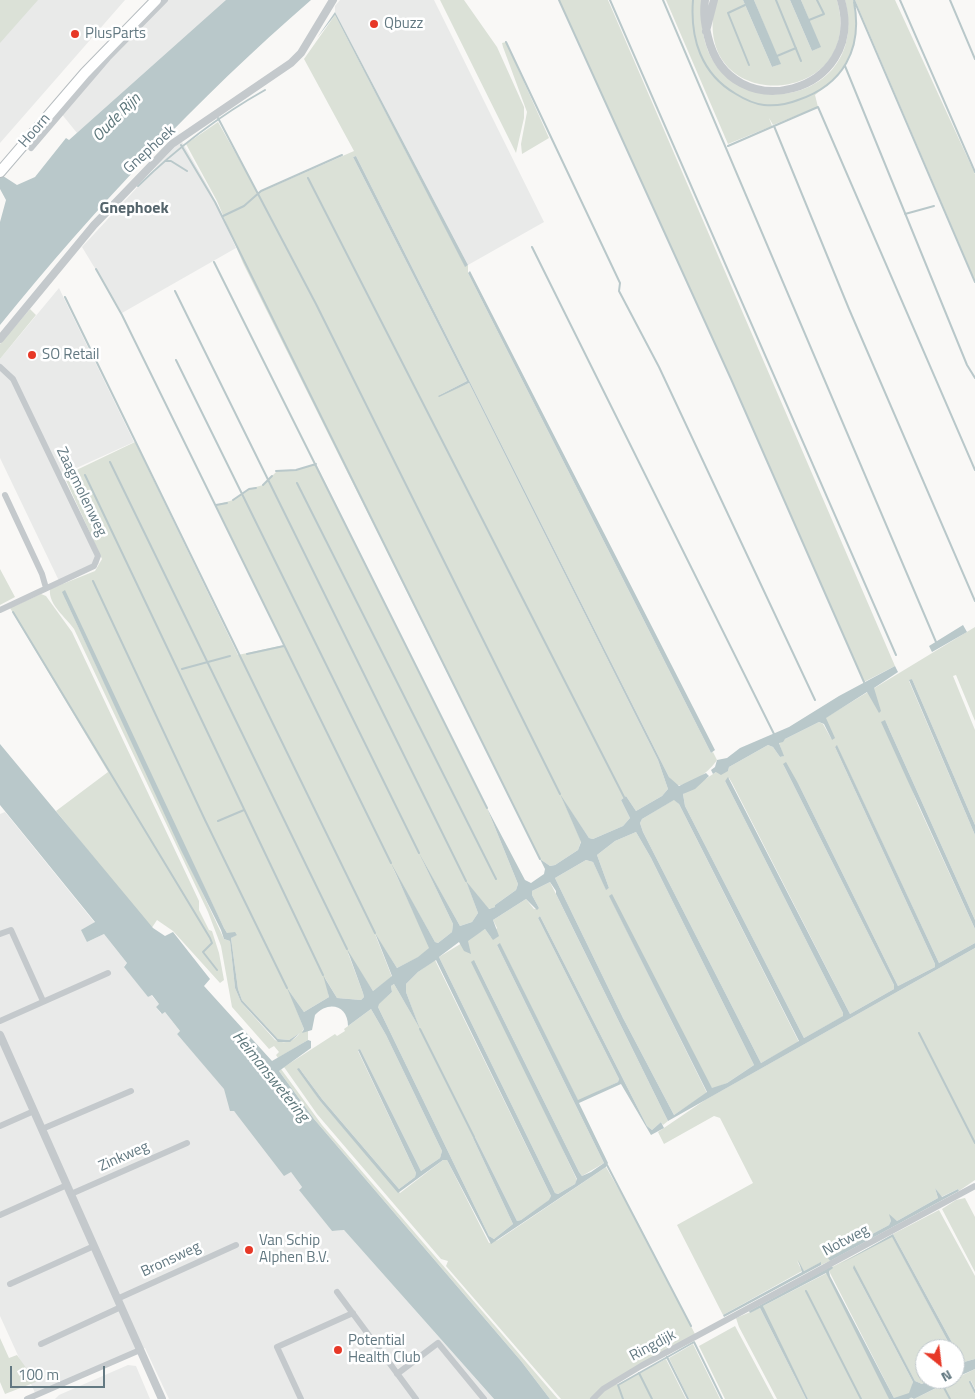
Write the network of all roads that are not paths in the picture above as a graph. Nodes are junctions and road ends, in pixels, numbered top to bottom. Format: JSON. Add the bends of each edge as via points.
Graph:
{"nodes":[{"id":1,"x":165,"y":0,"type":"edge"},
{"id":2,"x":333,"y":0,"type":"edge"},
{"id":3,"x":705,"y":0,"type":"edge"},
{"id":4,"x":714,"y":0,"type":"edge"},
{"id":5,"x":841,"y":0,"type":"edge"},
{"id":6,"x":153,"y":3,"type":"edge"},
{"id":7,"x":706,"y":31,"type":"junction"},
{"id":8,"x":73,"y":93,"type":"junction"},
{"id":9,"x":31,"y":148,"type":"dead end"},
{"id":10,"x":3,"y":169,"type":"edge"},
{"id":11,"x":0,"y":339,"type":"edge"},
{"id":12,"x":0,"y":367,"type":"edge"},
{"id":13,"x":5,"y":495,"type":"dead end"},
{"id":14,"x":46,"y":588,"type":"junction"},
{"id":15,"x":0,"y":610,"type":"edge"},
{"id":16,"x":0,"y":934,"type":"edge"},
{"id":17,"x":108,"y":973,"type":"dead end"},
{"id":18,"x":43,"y":1001,"type":"junction"},
{"id":19,"x":0,"y":1022,"type":"edge"},
{"id":20,"x":0,"y":1035,"type":"edge"},
{"id":21,"x":131,"y":1091,"type":"dead end"},
{"id":22,"x":34,"y":1112,"type":"junction"},
{"id":23,"x":0,"y":1126,"type":"edge"},
{"id":24,"x":42,"y":1129,"type":"junction"},
{"id":25,"x":187,"y":1143,"type":"dead end"},
{"id":26,"x":67,"y":1185,"type":"junction"},
{"id":27,"x":975,"y":1186,"type":"edge"},
{"id":28,"x":71,"y":1194,"type":"junction"},
{"id":29,"x":0,"y":1215,"type":"edge"},
{"id":30,"x":236,"y":1245,"type":"dead end"},
{"id":31,"x":94,"y":1246,"type":"junction"},
{"id":32,"x":10,"y":1284,"type":"dead end"},
{"id":33,"x":338,"y":1292,"type":"dead end"},
{"id":34,"x":118,"y":1299,"type":"junction"},
{"id":35,"x":121,"y":1307,"type":"junction"},
{"id":36,"x":353,"y":1313,"type":"junction"},
{"id":37,"x":730,"y":1319,"type":"joint"},
{"id":38,"x":41,"y":1344,"type":"dead end"},
{"id":39,"x":140,"y":1350,"type":"junction"},
{"id":40,"x":397,"y":1374,"type":"junction"},
{"id":41,"x":27,"y":1399,"type":"edge"},
{"id":42,"x":162,"y":1399,"type":"edge"},
{"id":43,"x":301,"y":1399,"type":"edge"},
{"id":44,"x":416,"y":1399,"type":"edge"},
{"id":45,"x":484,"y":1399,"type":"edge"},
{"id":46,"x":593,"y":1399,"type":"edge"}],
"edges":[{"from":1,"to":6,"type":"street","name":"Hoorn"},
{"from":2,"to":11,"type":"street","name":"Gnephoek","via":[[292,63],[172,144],[94,225]]},
{"from":3,"to":7,"type":"street","via":[[703,23]]},
{"from":4,"to":7,"type":"street"},
{"from":5,"to":7,"type":"street","via":[[844,29],[833,60],[810,82],[788,90],[761,90],[734,78],[718,60]]},
{"from":6,"to":8,"type":"main road","name":"Hoorn"},
{"from":8,"to":9,"type":"street","name":"Hoorn"},
{"from":8,"to":10,"type":"main road","name":"Hoorn"},
{"from":12,"to":14,"type":"street","name":"Zaagmolenweg","via":[[13,379],[98,556],[94,566]]},
{"from":13,"to":14,"type":"street"},
{"from":14,"to":15,"type":"street","name":"Zaagmolenweg"},
{"from":16,"to":18,"type":"street","via":[[11,930]]},
{"from":17,"to":18,"type":"street"},
{"from":18,"to":19,"type":"street"},
{"from":20,"to":22,"type":"street"},
{"from":21,"to":24,"type":"street"},
{"from":22,"to":23,"type":"street"},
{"from":22,"to":24,"type":"street"},
{"from":24,"to":26,"type":"street"},
{"from":25,"to":28,"type":"street","name":"Zinkweg"},
{"from":26,"to":28,"type":"street"},
{"from":26,"to":29,"type":"street"},
{"from":27,"to":37,"type":"street","name":"Notweg"},
{"from":28,"to":31,"type":"street"},
{"from":30,"to":34,"type":"street","name":"Bronsweg"},
{"from":31,"to":32,"type":"street"},
{"from":31,"to":34,"type":"street"},
{"from":33,"to":36,"type":"street"},
{"from":34,"to":35,"type":"street"},
{"from":35,"to":38,"type":"street"},
{"from":35,"to":39,"type":"street"},
{"from":36,"to":40,"type":"street"},
{"from":36,"to":43,"type":"street","via":[[277,1347]]},
{"from":37,"to":46,"type":"street","name":"Ringdijk","via":[[603,1388]]},
{"from":39,"to":41,"type":"street"},
{"from":39,"to":42,"type":"street"},
{"from":40,"to":44,"type":"street"},
{"from":40,"to":45,"type":"street","via":[[438,1343]]}]}
